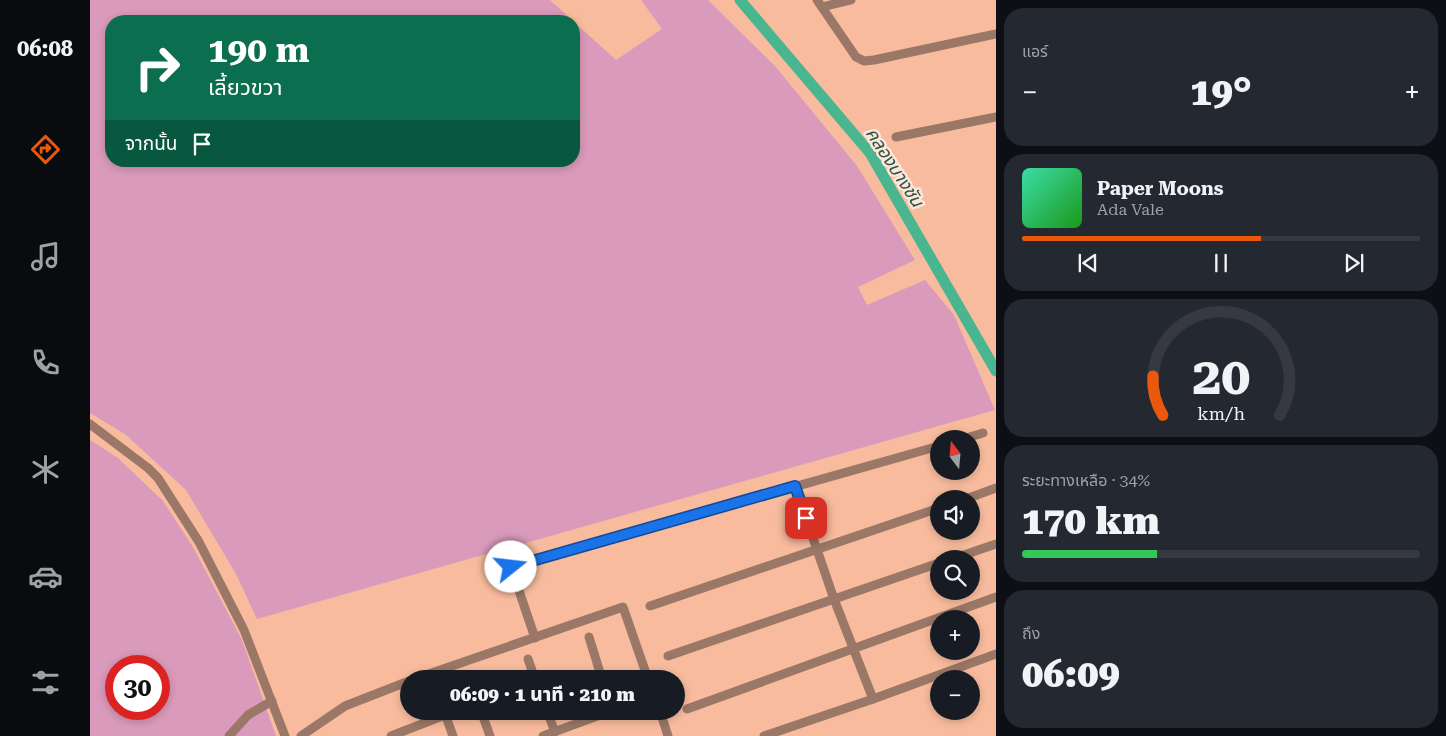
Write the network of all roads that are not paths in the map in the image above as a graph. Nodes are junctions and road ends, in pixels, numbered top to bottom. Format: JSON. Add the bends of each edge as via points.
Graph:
{"nodes":[{"id":1,"x":851,"y":0,"type":"edge"},
{"id":2,"x":820,"y":3,"type":"edge"},
{"id":3,"x":996,"y":34,"type":"edge"},
{"id":4,"x":996,"y":117,"type":"edge"},
{"id":5,"x":896,"y":137,"type":"dead end"},
{"id":6,"x":90,"y":424,"type":"edge"},
{"id":7,"x":983,"y":433,"type":"dead end"},
{"id":8,"x":980,"y":434,"type":"edge"},
{"id":9,"x":930,"y":448,"type":"edge"},
{"id":10,"x":795,"y":486,"type":"junction"},
{"id":11,"x":996,"y":488,"type":"edge"},
{"id":12,"x":980,"y":494,"type":"edge"},
{"id":13,"x":930,"y":511,"type":"edge"},
{"id":14,"x":996,"y":544,"type":"edge"},
{"id":15,"x":817,"y":550,"type":"junction"},
{"id":16,"x":978,"y":550,"type":"edge"},
{"id":17,"x":930,"y":566,"type":"edge"},
{"id":18,"x":996,"y":597,"type":"edge"},
{"id":19,"x":834,"y":599,"type":"junction"},
{"id":20,"x":650,"y":606,"type":"dead end"},
{"id":21,"x":589,"y":637,"type":"dead end"},
{"id":22,"x":535,"y":638,"type":"junction"},
{"id":23,"x":854,"y":649,"type":"junction"},
{"id":24,"x":996,"y":654,"type":"edge"},
{"id":25,"x":668,"y":656,"type":"dead end"},
{"id":26,"x":528,"y":659,"type":"dead end"},
{"id":27,"x":447,"y":670,"type":"edge"},
{"id":28,"x":532,"y":670,"type":"edge"},
{"id":29,"x":599,"y":670,"type":"edge"},
{"id":30,"x":645,"y":670,"type":"edge"},
{"id":31,"x":400,"y":685,"type":"edge"},
{"id":32,"x":873,"y":699,"type":"junction"},
{"id":33,"x":272,"y":701,"type":"junction"},
{"id":34,"x":687,"y":710,"type":"dead end"},
{"id":35,"x":429,"y":720,"type":"edge"},
{"id":36,"x":447,"y":720,"type":"edge"},
{"id":37,"x":484,"y":720,"type":"edge"},
{"id":38,"x":550,"y":720,"type":"edge"},
{"id":39,"x":587,"y":720,"type":"edge"},
{"id":40,"x":663,"y":720,"type":"edge"},
{"id":41,"x":555,"y":732,"type":"junction"},
{"id":42,"x":229,"y":736,"type":"edge"},
{"id":43,"x":285,"y":736,"type":"edge"},
{"id":44,"x":301,"y":736,"type":"edge"},
{"id":45,"x":391,"y":736,"type":"edge"},
{"id":46,"x":453,"y":736,"type":"edge"},
{"id":47,"x":490,"y":736,"type":"edge"},
{"id":48,"x":543,"y":736,"type":"edge"},
{"id":49,"x":668,"y":736,"type":"edge"},
{"id":50,"x":764,"y":736,"type":"edge"}],
"edges":[{"from":1,"to":2,"type":"street"},
{"from":2,"to":3,"type":"street","via":[[859,60],[864,61]]},
{"from":4,"to":5,"type":"street"},
{"from":6,"to":33,"type":"street","via":[[158,478],[199,542],[240,621]]},
{"from":7,"to":8,"type":"street"},
{"from":9,"to":10,"type":"street"},
{"from":10,"to":15,"type":"street"},
{"from":10,"to":22,"type":"street","via":[[511,567]]},
{"from":11,"to":12,"type":"street"},
{"from":13,"to":15,"type":"street"},
{"from":14,"to":16,"type":"street"},
{"from":15,"to":19,"type":"street"},
{"from":15,"to":20,"type":"street"},
{"from":17,"to":19,"type":"street"},
{"from":18,"to":23,"type":"street"},
{"from":19,"to":23,"type":"street"},
{"from":19,"to":25,"type":"street"},
{"from":21,"to":29,"type":"street"},
{"from":22,"to":27,"type":"street"},
{"from":22,"to":30,"type":"street","via":[[623,607]]},
{"from":23,"to":32,"type":"street"},
{"from":23,"to":34,"type":"street"},
{"from":24,"to":32,"type":"street"},
{"from":26,"to":28,"type":"street"},
{"from":31,"to":44,"type":"street","via":[[345,706]]},
{"from":32,"to":50,"type":"street"},
{"from":33,"to":42,"type":"street","via":[[248,716]]},
{"from":33,"to":43,"type":"street"},
{"from":35,"to":45,"type":"street"},
{"from":36,"to":46,"type":"street"},
{"from":37,"to":47,"type":"street"},
{"from":38,"to":41,"type":"street"},
{"from":39,"to":41,"type":"street"},
{"from":40,"to":49,"type":"street"},
{"from":41,"to":48,"type":"street"}]}
